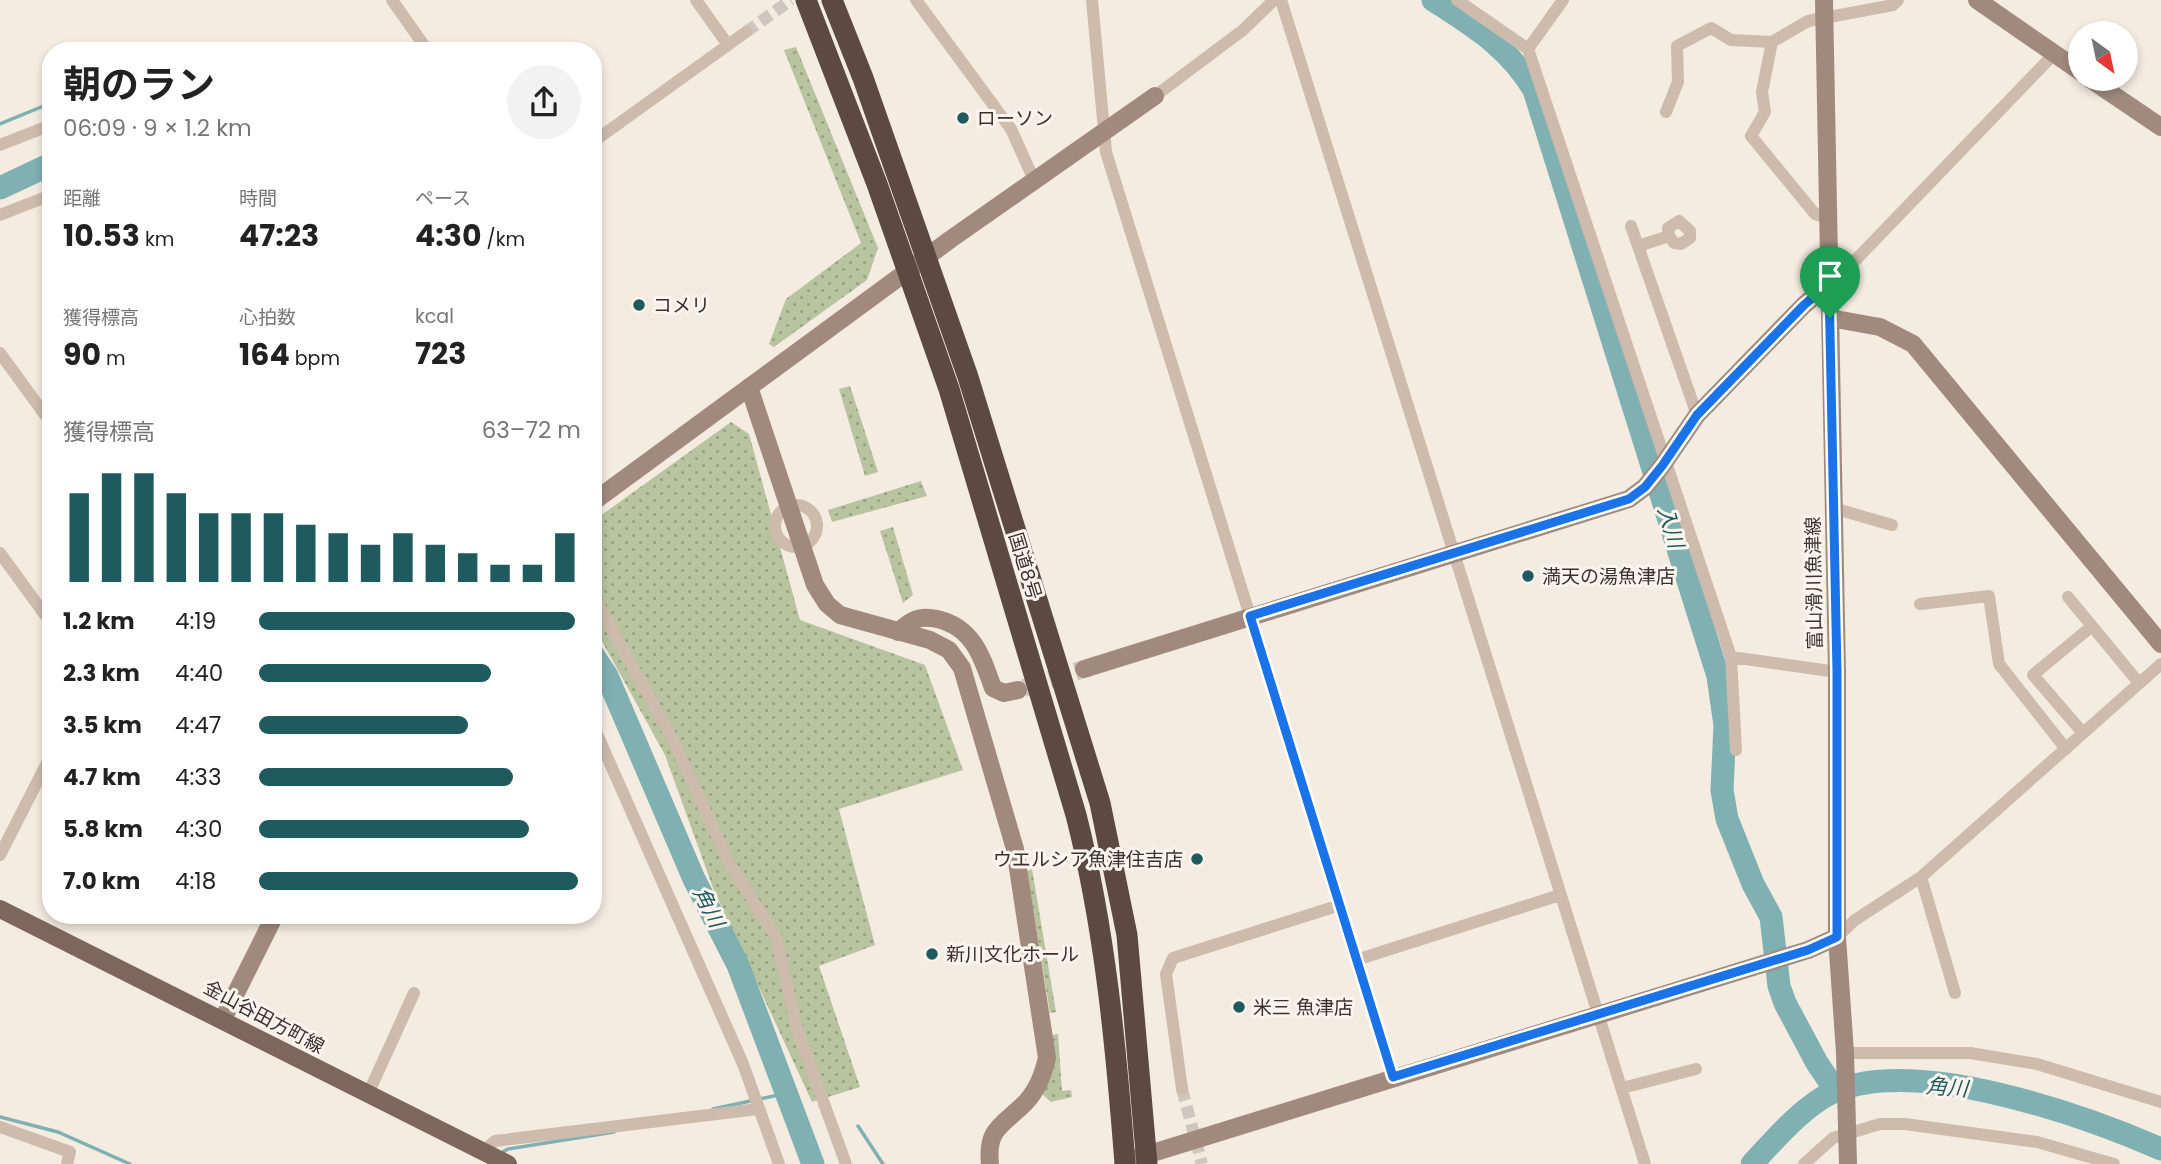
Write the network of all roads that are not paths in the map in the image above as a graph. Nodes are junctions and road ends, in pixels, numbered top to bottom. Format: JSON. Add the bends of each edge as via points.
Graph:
{"nodes":[{"id":1,"x":392,"y":0,"type":"edge"},
{"id":2,"x":696,"y":0,"type":"edge"},
{"id":3,"x":806,"y":0,"type":"edge"},
{"id":4,"x":832,"y":0,"type":"edge"},
{"id":5,"x":916,"y":0,"type":"edge"},
{"id":6,"x":1092,"y":0,"type":"edge"},
{"id":7,"x":1274,"y":0,"type":"edge"},
{"id":8,"x":1280,"y":0,"type":"edge"},
{"id":9,"x":1457,"y":0,"type":"edge"},
{"id":10,"x":1563,"y":0,"type":"edge"},
{"id":11,"x":1824,"y":0,"type":"edge"},
{"id":12,"x":1898,"y":0,"type":"edge"},
{"id":13,"x":1977,"y":0,"type":"edge"},
{"id":14,"x":1825,"y":20,"type":"junction"},
{"id":15,"x":746,"y":32,"type":"tunnel mouth"},
{"id":16,"x":422,"y":42,"type":"edge"},
{"id":17,"x":1772,"y":42,"type":"junction"},
{"id":18,"x":728,"y":45,"type":"junction"},
{"id":19,"x":1528,"y":49,"type":"junction"},
{"id":20,"x":2054,"y":54,"type":"junction"},
{"id":21,"x":2068,"y":63,"type":"edge"},
{"id":22,"x":2108,"y":91,"type":"edge"},
{"id":23,"x":1155,"y":96,"type":"joint"},
{"id":24,"x":1666,"y":112,"type":"dead end"},
{"id":25,"x":2161,"y":127,"type":"edge"},
{"id":26,"x":42,"y":129,"type":"edge"},
{"id":27,"x":1103,"y":133,"type":"junction"},
{"id":28,"x":602,"y":136,"type":"edge"},
{"id":29,"x":0,"y":145,"type":"edge"},
{"id":30,"x":1034,"y":180,"type":"junction"},
{"id":31,"x":42,"y":199,"type":"edge"},
{"id":32,"x":0,"y":215,"type":"edge"},
{"id":33,"x":1828,"y":218,"type":"junction"},
{"id":34,"x":1631,"y":226,"type":"dead end"},
{"id":35,"x":1669,"y":236,"type":"dead end"},
{"id":36,"x":1638,"y":246,"type":"junction"},
{"id":37,"x":926,"y":259,"type":"junction"},
{"id":38,"x":908,"y":271,"type":"junction"},
{"id":39,"x":1829,"y":284,"type":"junction"},
{"id":40,"x":1830,"y":318,"type":"junction"},
{"id":41,"x":0,"y":353,"type":"edge"},
{"id":42,"x":750,"y":387,"type":"junction"},
{"id":43,"x":42,"y":411,"type":"edge"},
{"id":44,"x":1697,"y":415,"type":"junction"},
{"id":45,"x":1664,"y":463,"type":"junction"},
{"id":46,"x":602,"y":495,"type":"edge"},
{"id":47,"x":1833,"y":508,"type":"junction"},
{"id":48,"x":1892,"y":525,"type":"dead end"},
{"id":49,"x":0,"y":552,"type":"edge"},
{"id":50,"x":1454,"y":554,"type":"junction"},
{"id":51,"x":2068,"y":597,"type":"dead end"},
{"id":52,"x":1920,"y":604,"type":"dead end"},
{"id":53,"x":42,"y":611,"type":"edge"},
{"id":54,"x":602,"y":611,"type":"edge"},
{"id":55,"x":1250,"y":616,"type":"junction"},
{"id":56,"x":2092,"y":626,"type":"junction"},
{"id":57,"x":898,"y":632,"type":"junction"},
{"id":58,"x":2161,"y":644,"type":"edge"},
{"id":59,"x":1731,"y":657,"type":"junction"},
{"id":60,"x":2161,"y":664,"type":"edge"},
{"id":61,"x":1084,"y":669,"type":"tunnel mouth"},
{"id":62,"x":1837,"y":672,"type":"junction"},
{"id":63,"x":2139,"y":683,"type":"junction"},
{"id":64,"x":1018,"y":690,"type":"tunnel mouth"},
{"id":65,"x":2083,"y":733,"type":"junction"},
{"id":66,"x":602,"y":745,"type":"edge"},
{"id":67,"x":2066,"y":749,"type":"junction"},
{"id":68,"x":1736,"y":750,"type":"dead end"},
{"id":69,"x":42,"y":773,"type":"edge"},
{"id":70,"x":0,"y":855,"type":"edge"},
{"id":71,"x":1921,"y":877,"type":"junction"},
{"id":72,"x":1560,"y":895,"type":"junction"},
{"id":73,"x":1340,"y":905,"type":"junction"},
{"id":74,"x":0,"y":909,"type":"edge"},
{"id":75,"x":270,"y":924,"type":"edge"},
{"id":76,"x":1837,"y":937,"type":"junction"},
{"id":77,"x":1356,"y":960,"type":"junction"},
{"id":78,"x":414,"y":993,"type":"dead end"},
{"id":79,"x":1955,"y":993,"type":"dead end"},
{"id":80,"x":1597,"y":1014,"type":"junction"},
{"id":81,"x":223,"y":1018,"type":"junction"},
{"id":82,"x":1845,"y":1059,"type":"junction"},
{"id":83,"x":1696,"y":1069,"type":"dead end"},
{"id":84,"x":1393,"y":1077,"type":"junction"},
{"id":85,"x":1622,"y":1088,"type":"junction"},
{"id":86,"x":1182,"y":1089,"type":"tunnel mouth"},
{"id":87,"x":368,"y":1094,"type":"junction"},
{"id":88,"x":2161,"y":1102,"type":"edge"},
{"id":89,"x":758,"y":1109,"type":"junction"},
{"id":90,"x":0,"y":1127,"type":"edge"},
{"id":91,"x":1847,"y":1132,"type":"junction"},
{"id":92,"x":497,"y":1158,"type":"edge"},
{"id":93,"x":1147,"y":1160,"type":"edge"},
{"id":94,"x":1123,"y":1163,"type":"edge"},
{"id":95,"x":67,"y":1164,"type":"edge"},
{"id":96,"x":779,"y":1164,"type":"edge"},
{"id":97,"x":846,"y":1164,"type":"edge"},
{"id":98,"x":990,"y":1164,"type":"edge"},
{"id":99,"x":1645,"y":1164,"type":"edge"},
{"id":100,"x":1804,"y":1164,"type":"edge"},
{"id":101,"x":1848,"y":1164,"type":"edge"},
{"id":102,"x":2115,"y":1164,"type":"edge"}],
"edges":[{"from":1,"to":16,"type":"street"},
{"from":2,"to":18,"type":"street"},
{"from":3,"to":38,"type":"highway","name":"国道8号"},
{"from":4,"to":37,"type":"highway","name":"国道8号"},
{"from":5,"to":30,"type":"street","via":[[1011,129]]},
{"from":6,"to":27,"type":"street"},
{"from":7,"to":23,"type":"street","via":[[1243,30]]},
{"from":8,"to":50,"type":"street"},
{"from":9,"to":19,"type":"street"},
{"from":10,"to":19,"type":"street"},
{"from":11,"to":14,"type":"street","name":"富山滑川魚津線"},
{"from":12,"to":14,"type":"street","via":[[1893,5]]},
{"from":13,"to":20,"type":"street"},
{"from":14,"to":17,"type":"street","via":[[1808,21]]},
{"from":14,"to":33,"type":"street","name":"富山滑川魚津線"},
{"from":15,"to":18,"type":"street"},
{"from":17,"to":24,"type":"street","via":[[1731,40],[1711,28],[1677,46],[1678,82]]},
{"from":17,"to":33,"type":"street","via":[[1762,92],[1765,112],[1751,136],[1815,214]]},
{"from":18,"to":28,"type":"street"},
{"from":19,"to":45,"type":"street"},
{"from":20,"to":21,"type":"street"},
{"from":20,"to":39,"type":"street"},
{"from":22,"to":25,"type":"street"},
{"from":23,"to":27,"type":"street"},
{"from":26,"to":29,"type":"street"},
{"from":27,"to":30,"type":"street"},
{"from":27,"to":55,"type":"street"},
{"from":30,"to":37,"type":"street"},
{"from":31,"to":32,"type":"street"},
{"from":33,"to":39,"type":"street","name":"富山滑川魚津線"},
{"from":34,"to":36,"type":"street"},
{"from":35,"to":36,"type":"street"},
{"from":36,"to":44,"type":"street"},
{"from":37,"to":38,"type":"street"},
{"from":37,"to":93,"type":"highway","name":"国道8号","via":[[1070,699],[1111,847],[1127,935]]},
{"from":38,"to":42,"type":"street"},
{"from":38,"to":94,"type":"highway","name":"国道8号","via":[[949,389],[1089,866],[1111,1014]]},
{"from":39,"to":40,"type":"street","name":"富山滑川魚津線"},
{"from":39,"to":44,"type":"street"},
{"from":40,"to":47,"type":"street","name":"富山滑川魚津線"},
{"from":40,"to":58,"type":"street","via":[[1880,327],[1913,344]]},
{"from":41,"to":43,"type":"street"},
{"from":42,"to":46,"type":"street"},
{"from":42,"to":57,"type":"street","via":[[815,585],[840,615]]},
{"from":44,"to":45,"type":"street"},
{"from":45,"to":50,"type":"street","via":[[1629,499]]},
{"from":45,"to":59,"type":"street"},
{"from":47,"to":48,"type":"street"},
{"from":47,"to":62,"type":"street","name":"富山滑川魚津線"},
{"from":49,"to":53,"type":"street"},
{"from":50,"to":55,"type":"street"},
{"from":50,"to":72,"type":"street"},
{"from":51,"to":56,"type":"street"},
{"from":52,"to":67,"type":"street","via":[[1989,596],[1999,664]]},
{"from":54,"to":97,"type":"street","via":[[674,742],[729,863],[776,937],[797,1029]]},
{"from":55,"to":61,"type":"street"},
{"from":55,"to":73,"type":"street"},
{"from":56,"to":63,"type":"street"},
{"from":56,"to":65,"type":"street","via":[[2033,675]]},
{"from":57,"to":64,"type":"street","via":[[924,616],[951,622],[979,649],[993,688],[1004,693]]},
{"from":57,"to":98,"type":"street","via":[[949,650],[962,668],[1015,849],[1048,1058],[1041,1082],[1028,1101],[994,1130],[988,1146]]},
{"from":59,"to":62,"type":"street"},
{"from":59,"to":68,"type":"street"},
{"from":60,"to":63,"type":"street"},
{"from":62,"to":76,"type":"street","name":"富山滑川魚津線"},
{"from":63,"to":65,"type":"street"},
{"from":65,"to":67,"type":"street"},
{"from":66,"to":89,"type":"street","via":[[743,1064]]},
{"from":67,"to":71,"type":"street"},
{"from":69,"to":70,"type":"street"},
{"from":71,"to":76,"type":"street","via":[[1855,919]]},
{"from":71,"to":79,"type":"street"},
{"from":72,"to":77,"type":"street"},
{"from":72,"to":80,"type":"street"},
{"from":73,"to":77,"type":"street"},
{"from":73,"to":86,"type":"street","via":[[1173,958],[1166,974]]},
{"from":74,"to":81,"type":"main road","name":"金山谷田方町線"},
{"from":75,"to":81,"type":"street"},
{"from":76,"to":80,"type":"street","via":[[1808,950]]},
{"from":76,"to":82,"type":"street","name":"富山滑川魚津線"},
{"from":77,"to":84,"type":"street"},
{"from":78,"to":87,"type":"street"},
{"from":80,"to":84,"type":"street"},
{"from":80,"to":85,"type":"street"},
{"from":81,"to":87,"type":"main road","name":"金山谷田方町線"},
{"from":82,"to":88,"type":"street","via":[[1970,1053],[2038,1064]]},
{"from":82,"to":91,"type":"street","name":"富山滑川魚津線"},
{"from":83,"to":85,"type":"street"},
{"from":84,"to":93,"type":"street"},
{"from":85,"to":99,"type":"street"},
{"from":87,"to":92,"type":"main road","name":"金山谷田方町線"},
{"from":89,"to":92,"type":"street","via":[[495,1141]]},
{"from":89,"to":96,"type":"street"},
{"from":90,"to":95,"type":"street","via":[[69,1152]]},
{"from":91,"to":100,"type":"street","via":[[1833,1138]]},
{"from":91,"to":101,"type":"street","name":"富山滑川魚津線"},
{"from":91,"to":102,"type":"street","via":[[1905,1124],[2037,1142]]},
{"from":93,"to":94,"type":"street"}]}
